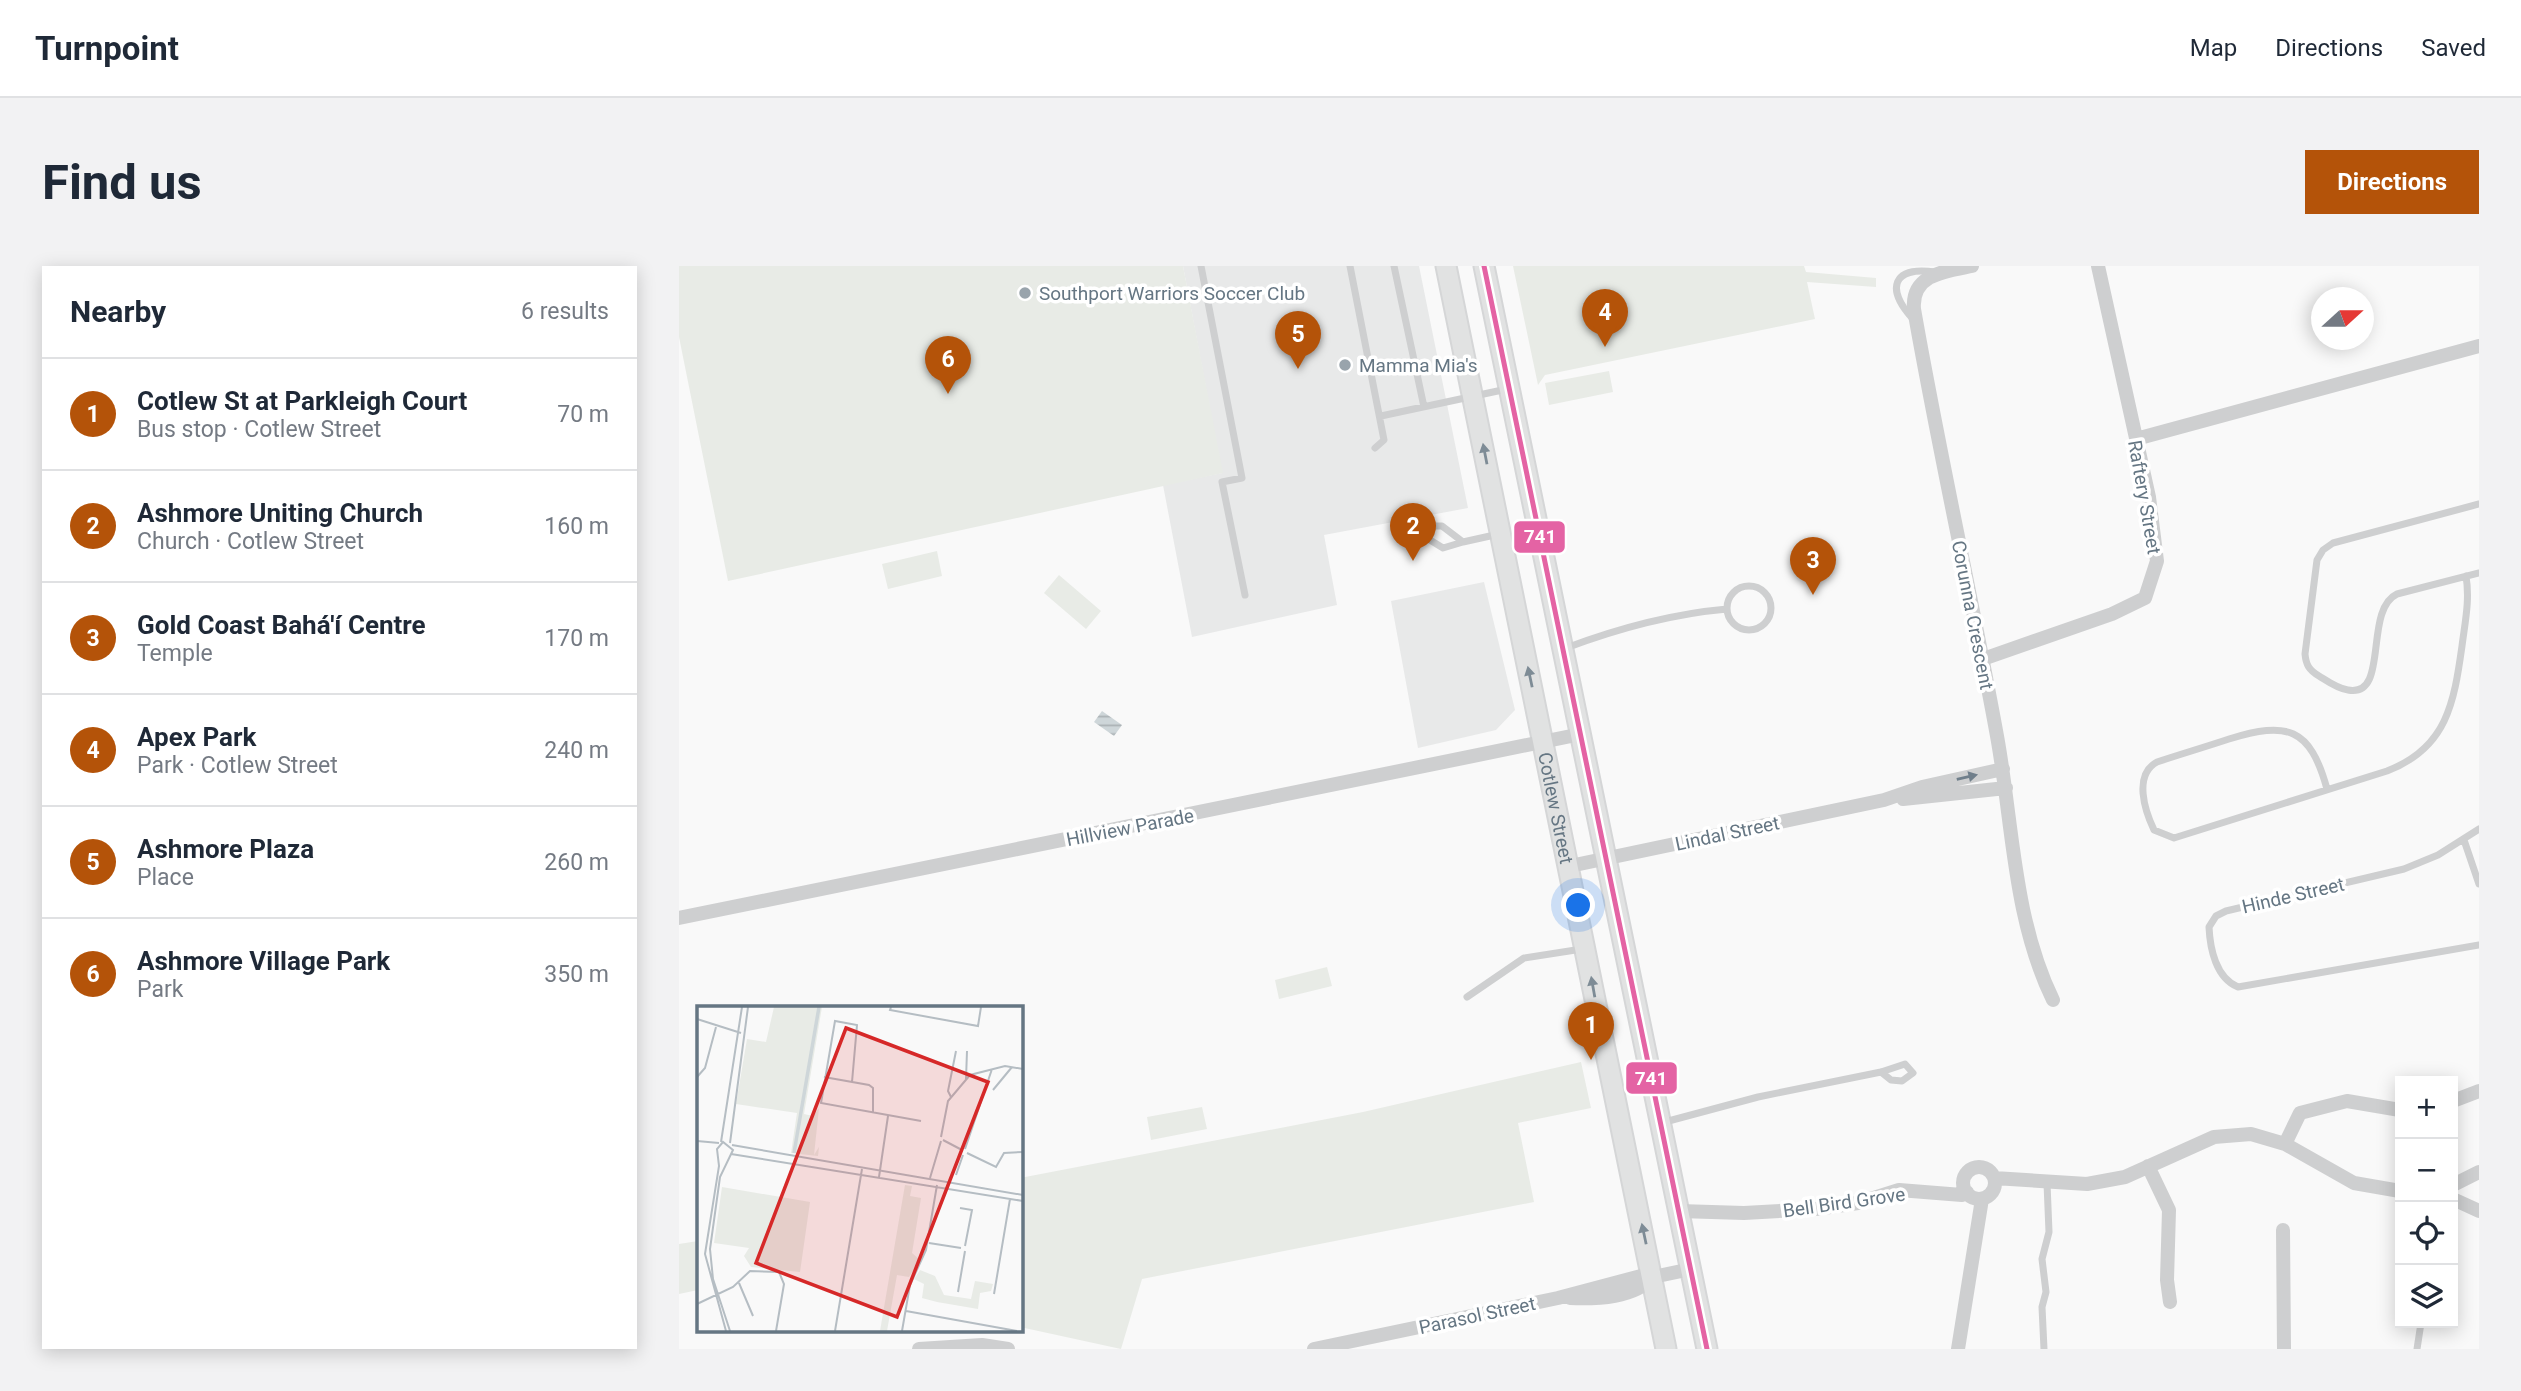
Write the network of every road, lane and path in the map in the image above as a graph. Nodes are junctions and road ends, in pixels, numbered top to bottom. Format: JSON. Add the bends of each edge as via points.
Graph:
{"nodes":[{"id":1,"x":1201,"y":266,"type":"edge"},
{"id":2,"x":1350,"y":266,"type":"edge"},
{"id":3,"x":1394,"y":266,"type":"edge"},
{"id":4,"x":1446,"y":266,"type":"edge"},
{"id":5,"x":1484,"y":266,"type":"edge"},
{"id":6,"x":1972,"y":266,"type":"edge"},
{"id":7,"x":2098,"y":266,"type":"edge"},
{"id":8,"x":1939,"y":272,"type":"junction"},
{"id":9,"x":1917,"y":323,"type":"junction"},
{"id":10,"x":2479,"y":346,"type":"edge"},
{"id":11,"x":1509,"y":388,"type":"junction"},
{"id":12,"x":1473,"y":396,"type":"junction"},
{"id":13,"x":1424,"y":407,"type":"junction"},
{"id":14,"x":1381,"y":416,"type":"junction"},
{"id":15,"x":2136,"y":439,"type":"junction"},
{"id":16,"x":1375,"y":448,"type":"dead end"},
{"id":17,"x":2479,"y":504,"type":"edge"},
{"id":18,"x":1501,"y":534,"type":"junction"},
{"id":19,"x":1463,"y":542,"type":"junction"},
{"id":20,"x":2479,"y":573,"type":"edge"},
{"id":21,"x":2466,"y":576,"type":"junction"},
{"id":22,"x":1245,"y":595,"type":"dead end"},
{"id":23,"x":1727,"y":610,"type":"junction"},
{"id":24,"x":1563,"y":649,"type":"junction"},
{"id":25,"x":1983,"y":659,"type":"junction"},
{"id":26,"x":1581,"y":734,"type":"junction"},
{"id":27,"x":1544,"y":743,"type":"junction"},
{"id":28,"x":2003,"y":769,"type":"junction"},
{"id":29,"x":2006,"y":788,"type":"junction"},
{"id":30,"x":2327,"y":789,"type":"junction"},
{"id":31,"x":1884,"y":800,"type":"junction"},
{"id":32,"x":2479,"y":829,"type":"edge"},
{"id":33,"x":2464,"y":840,"type":"junction"},
{"id":34,"x":1606,"y":858,"type":"junction"},
{"id":35,"x":1570,"y":866,"type":"junction"},
{"id":36,"x":2479,"y":884,"type":"edge"},
{"id":37,"x":679,"y":918,"type":"edge"},
{"id":38,"x":2479,"y":945,"type":"edge"},
{"id":39,"x":1586,"y":948,"type":"junction"},
{"id":40,"x":1467,"y":997,"type":"dead end"},
{"id":41,"x":2053,"y":1000,"type":"dead end"},
{"id":42,"x":1881,"y":1072,"type":"dead end"},
{"id":43,"x":2479,"y":1091,"type":"edge"},
{"id":44,"x":2458,"y":1099,"type":"edge"},
{"id":45,"x":2395,"y":1109,"type":"edge"},
{"id":46,"x":1661,"y":1123,"type":"junction"},
{"id":47,"x":2285,"y":1144,"type":"junction"},
{"id":48,"x":2148,"y":1166,"type":"junction"},
{"id":49,"x":2479,"y":1172,"type":"edge"},
{"id":50,"x":1994,"y":1178,"type":"junction"},
{"id":51,"x":2458,"y":1182,"type":"edge"},
{"id":52,"x":2047,"y":1183,"type":"junction"},
{"id":53,"x":2395,"y":1190,"type":"edge"},
{"id":54,"x":1967,"y":1192,"type":"junction"},
{"id":55,"x":1982,"y":1199,"type":"junction"},
{"id":56,"x":2458,"y":1201,"type":"edge"},
{"id":57,"x":1679,"y":1211,"type":"junction"},
{"id":58,"x":2479,"y":1211,"type":"edge"},
{"id":59,"x":2283,"y":1230,"type":"dead end"},
{"id":60,"x":1691,"y":1269,"type":"junction"},
{"id":61,"x":1653,"y":1277,"type":"junction"},
{"id":62,"x":2170,"y":1302,"type":"dead end"},
{"id":63,"x":2420,"y":1328,"type":"edge"},
{"id":64,"x":919,"y":1349,"type":"edge"},
{"id":65,"x":1008,"y":1349,"type":"edge"},
{"id":66,"x":1314,"y":1349,"type":"edge"},
{"id":67,"x":1666,"y":1349,"type":"edge"},
{"id":68,"x":1707,"y":1349,"type":"edge"},
{"id":69,"x":1958,"y":1349,"type":"edge"},
{"id":70,"x":2043,"y":1349,"type":"edge"},
{"id":71,"x":2284,"y":1349,"type":"edge"},
{"id":72,"x":2417,"y":1349,"type":"edge"}],
"edges":[{"from":1,"to":22,"type":"lane","via":[[1243,478],[1222,482]]},
{"from":2,"to":14,"type":"lane"},
{"from":3,"to":13,"type":"lane"},
{"from":4,"to":12,"type":"main road","name":"Cotlew Street"},
{"from":5,"to":11,"type":"main road","name":"Cotlew Street"},
{"from":6,"to":8,"type":"street"},
{"from":7,"to":15,"type":"street","name":"Raftery Street"},
{"from":8,"to":9,"type":"street","name":"Corunna Crescent","via":[[1917,288]]},
{"from":8,"to":9,"type":"lane","via":[[1910,270],[1896,281],[1901,302]]},
{"from":9,"to":25,"type":"street","name":"Corunna Crescent","via":[[1934,428]]},
{"from":10,"to":15,"type":"street"},
{"from":11,"to":12,"type":"lane"},
{"from":11,"to":24,"type":"main road","name":"Cotlew Street"},
{"from":12,"to":13,"type":"lane"},
{"from":18,"to":12,"type":"main road","name":"Cotlew Street","one_way":true},
{"from":13,"to":14,"type":"lane"},
{"from":14,"to":16,"type":"lane","via":[[1384,440]]},
{"from":15,"to":25,"type":"street","name":"Raftery Street","via":[[2157,561],[2145,598]]},
{"from":17,"to":21,"type":"lane","via":[[2333,543],[2323,550],[2317,560],[2307,666],[2341,688],[2359,689],[2373,672],[2384,603],[2396,594]]},
{"from":18,"to":19,"type":"lane"},
{"from":27,"to":18,"type":"main road","name":"Cotlew Street","one_way":true},
{"from":19,"to":19,"type":"lane","via":[[1442,526],[1434,527],[1429,536],[1443,548]]},
{"from":20,"to":21,"type":"lane"},
{"from":21,"to":30,"type":"lane","via":[[2469,599],[2455,691],[2451,709],[2435,737],[2398,767]]},
{"from":23,"to":23,"type":"lane","via":[[1731,596],[1747,586],[1765,592],[1772,606],[1767,622],[1751,631],[1733,623]]},
{"from":23,"to":24,"type":"lane","via":[[1638,623]]},
{"from":24,"to":26,"type":"main road","name":"Cotlew Street"},
{"from":25,"to":28,"type":"street","name":"Corunna Crescent"},
{"from":26,"to":27,"type":"street","name":"Hillview Parade"},
{"from":26,"to":34,"type":"main road","name":"Cotlew Street"},
{"from":27,"to":35,"type":"main road","name":"Cotlew Street"},
{"from":27,"to":37,"type":"street","name":"Hillview Parade"},
{"from":28,"to":29,"type":"street","name":"Corunna Crescent"},
{"from":31,"to":28,"type":"street","name":"Lindal Street","one_way":true},
{"from":29,"to":31,"type":"street","name":"Lindal Street"},
{"from":29,"to":41,"type":"street","name":"Corunna Crescent","via":[[2013,856],[2033,956]]},
{"from":30,"to":30,"type":"lane","via":[[2174,838],[2154,830],[2142,786],[2146,769],[2157,762],[2266,728],[2302,740],[2317,756]]},
{"from":31,"to":34,"type":"street","name":"Lindal Street"},
{"from":32,"to":33,"type":"lane","name":"Hinde Street"},
{"from":33,"to":36,"type":"lane"},
{"from":33,"to":38,"type":"lane","name":"Hinde Street","via":[[2404,869],[2226,911],[2213,920],[2210,933],[2222,976],[2238,987]]},
{"from":34,"to":35,"type":"street","name":"Lindal Street"},
{"from":34,"to":46,"type":"main road","name":"Cotlew Street"},
{"from":35,"to":39,"type":"main road","name":"Cotlew Street"},
{"from":39,"to":40,"type":"lane","via":[[1524,958]]},
{"from":61,"to":39,"type":"main road","name":"Cotlew Street","one_way":true},
{"from":42,"to":46,"type":"lane"},
{"from":43,"to":44,"type":"street"},
{"from":45,"to":47,"type":"street","via":[[2347,1101],[2300,1113]]},
{"from":46,"to":57,"type":"main road","name":"Cotlew Street"},
{"from":47,"to":48,"type":"street","via":[[2252,1134],[2214,1137]]},
{"from":47,"to":53,"type":"street","via":[[2354,1183]]},
{"from":48,"to":52,"type":"street","via":[[2125,1177],[2087,1184]]},
{"from":48,"to":62,"type":"street","via":[[2169,1210]]},
{"from":49,"to":51,"type":"street"},
{"from":50,"to":52,"type":"street"},
{"from":50,"to":54,"type":"street","via":[[1983,1168],[1973,1168],[1965,1177]]},
{"from":50,"to":55,"type":"street","via":[[1993,1190]]},
{"from":52,"to":70,"type":"lane"},
{"from":54,"to":55,"type":"street"},
{"from":54,"to":57,"type":"street","name":"Bell Bird Grove","via":[[1899,1190],[1858,1203],[1816,1209]]},
{"from":55,"to":69,"type":"street"},
{"from":56,"to":58,"type":"street"},
{"from":57,"to":60,"type":"main road","name":"Cotlew Street"},
{"from":59,"to":71,"type":"street"},
{"from":60,"to":61,"type":"street","name":"Parasol Street"},
{"from":60,"to":68,"type":"main road","name":"Cotlew Street"},
{"from":61,"to":66,"type":"street","name":"Parasol Street","via":[[1643,1289],[1595,1299],[1558,1298]]},
{"from":61,"to":67,"type":"main road","name":"Cotlew Street"},
{"from":63,"to":72,"type":"lane"},
{"from":64,"to":65,"type":"street","via":[[982,1345]]}]}
